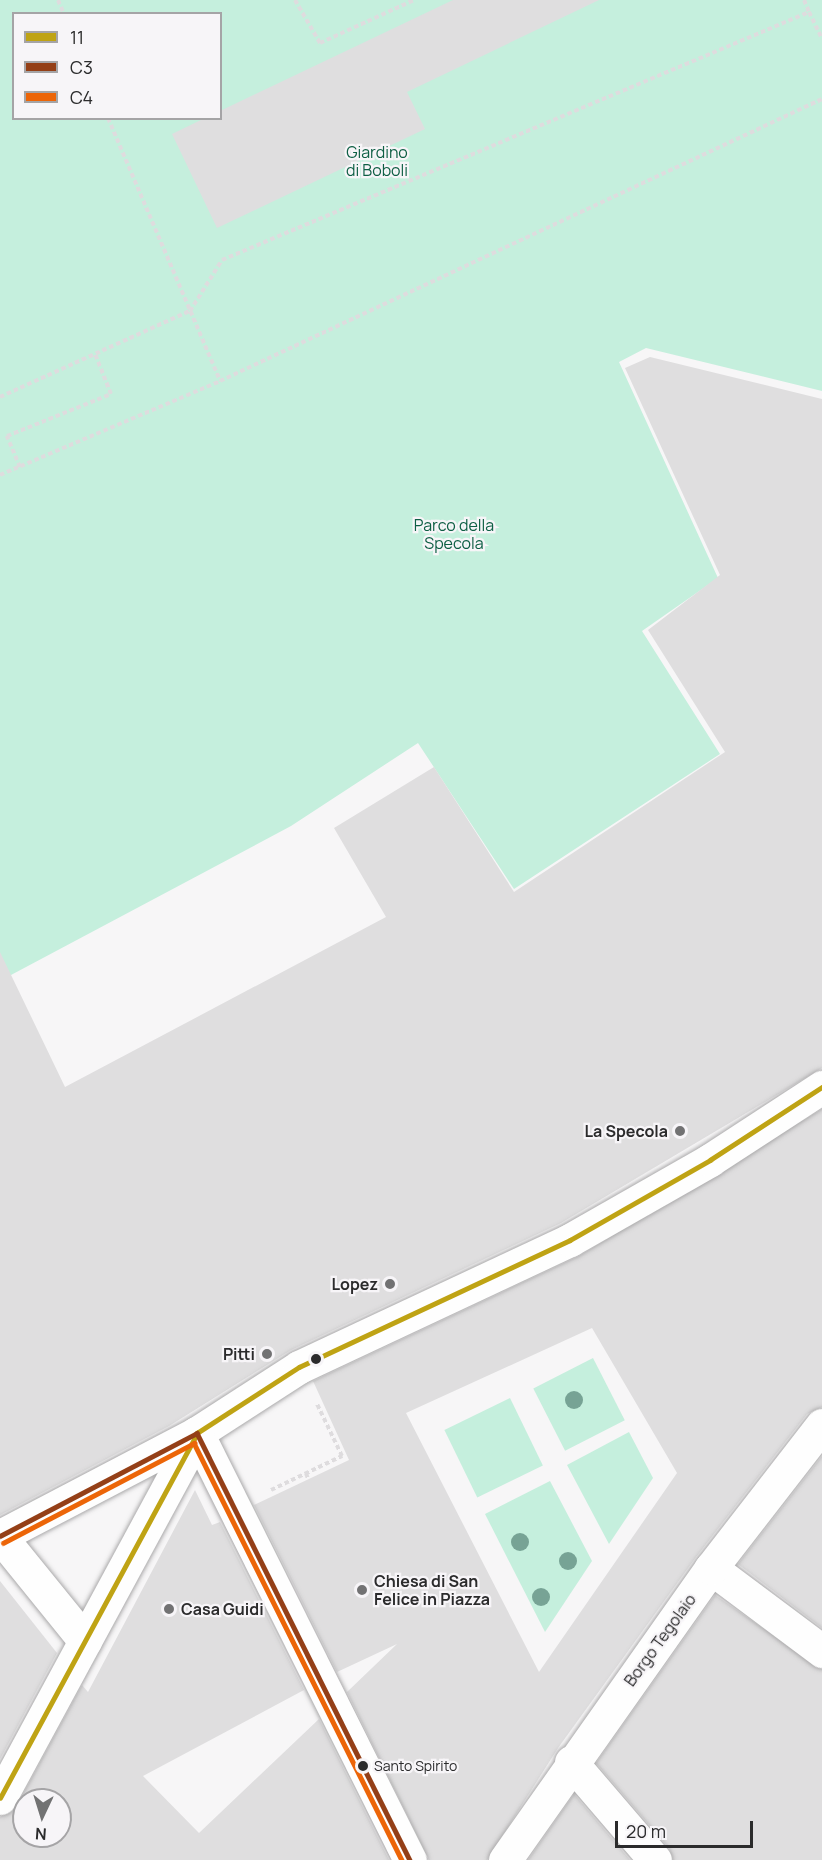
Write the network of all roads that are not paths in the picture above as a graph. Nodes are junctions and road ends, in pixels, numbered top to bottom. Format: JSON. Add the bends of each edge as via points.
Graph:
{"nodes":[{"id":1,"x":822,"y":1087,"type":"edge"},
{"id":2,"x":822,"y":1425,"type":"edge"},
{"id":3,"x":197,"y":1434,"type":"junction"},
{"id":4,"x":711,"y":1568,"type":"junction"},
{"id":5,"x":85,"y":1641,"type":"junction"},
{"id":6,"x":822,"y":1651,"type":"edge"},
{"id":7,"x":571,"y":1762,"type":"junction"},
{"id":8,"x":0,"y":1797,"type":"edge"},
{"id":9,"x":410,"y":1860,"type":"edge"},
{"id":10,"x":505,"y":1860,"type":"edge"},
{"id":11,"x":655,"y":1860,"type":"edge"}],
"edges":[{"from":1,"to":3,"type":"street","via":[[710,1160],[570,1240]]},
{"from":2,"to":4,"type":"street","name":"Borgo Tegolaio"},
{"from":3,"to":5,"type":"street"},
{"from":3,"to":5,"type":"street","via":[[0,1536]]},
{"from":3,"to":9,"type":"street"},
{"from":4,"to":6,"type":"street"},
{"from":4,"to":7,"type":"street","name":"Borgo Tegolaio"},
{"from":5,"to":8,"type":"street"},
{"from":7,"to":10,"type":"street","name":"Borgo Tegolaio"},
{"from":7,"to":11,"type":"street"}]}
